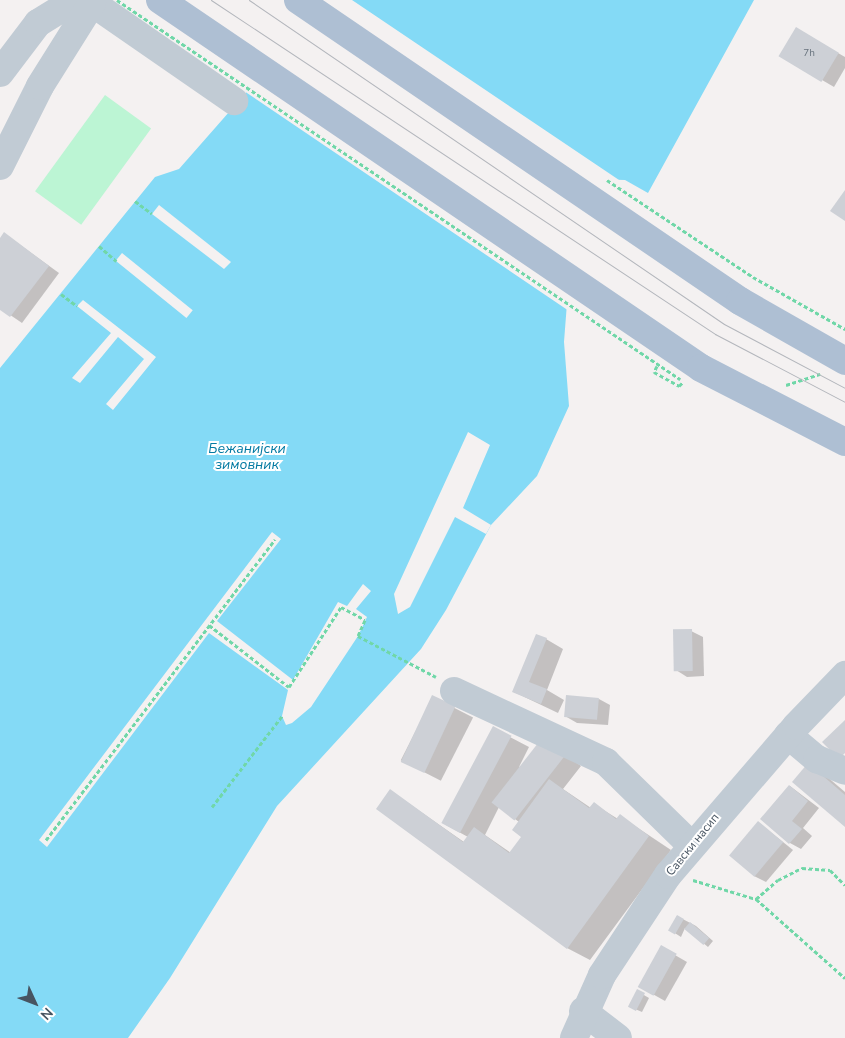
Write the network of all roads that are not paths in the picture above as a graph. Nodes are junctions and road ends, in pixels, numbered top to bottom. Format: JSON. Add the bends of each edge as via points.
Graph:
{"nodes":[{"id":1,"x":160,"y":0,"type":"edge"},
{"id":2,"x":298,"y":0,"type":"edge"},
{"id":3,"x":93,"y":1,"type":"edge"},
{"id":4,"x":0,"y":73,"type":"edge"},
{"id":5,"x":234,"y":101,"type":"dead end"},
{"id":6,"x":0,"y":166,"type":"edge"},
{"id":7,"x":845,"y":361,"type":"edge"},
{"id":8,"x":845,"y":442,"type":"edge"},
{"id":9,"x":845,"y":675,"type":"edge"},
{"id":10,"x":454,"y":691,"type":"road end"},
{"id":11,"x":788,"y":734,"type":"junction"},
{"id":12,"x":845,"y":771,"type":"edge"},
{"id":13,"x":690,"y":845,"type":"junction"},
{"id":14,"x":583,"y":1012,"type":"junction"},
{"id":15,"x":574,"y":1038,"type":"edge"},
{"id":16,"x":618,"y":1038,"type":"edge"}],
"edges":[{"from":1,"to":8,"type":"main road","bridge":true,"via":[[692,375]]},
{"from":2,"to":7,"type":"main road","via":[[740,300]]},
{"from":3,"to":4,"type":"street","via":[[38,23]]},
{"from":3,"to":5,"type":"street"},
{"from":3,"to":6,"type":"street","via":[[40,86]]},
{"from":9,"to":11,"type":"street","name":"Савски насип"},
{"from":10,"to":13,"type":"street","via":[[606,762]]},
{"from":11,"to":12,"type":"street","via":[[817,759]]},
{"from":11,"to":13,"type":"street","name":"Савски насип"},
{"from":13,"to":14,"type":"street","name":"Савски насип","via":[[602,975]]},
{"from":14,"to":15,"type":"street","name":"Савски насип"},
{"from":14,"to":16,"type":"street"}]}
